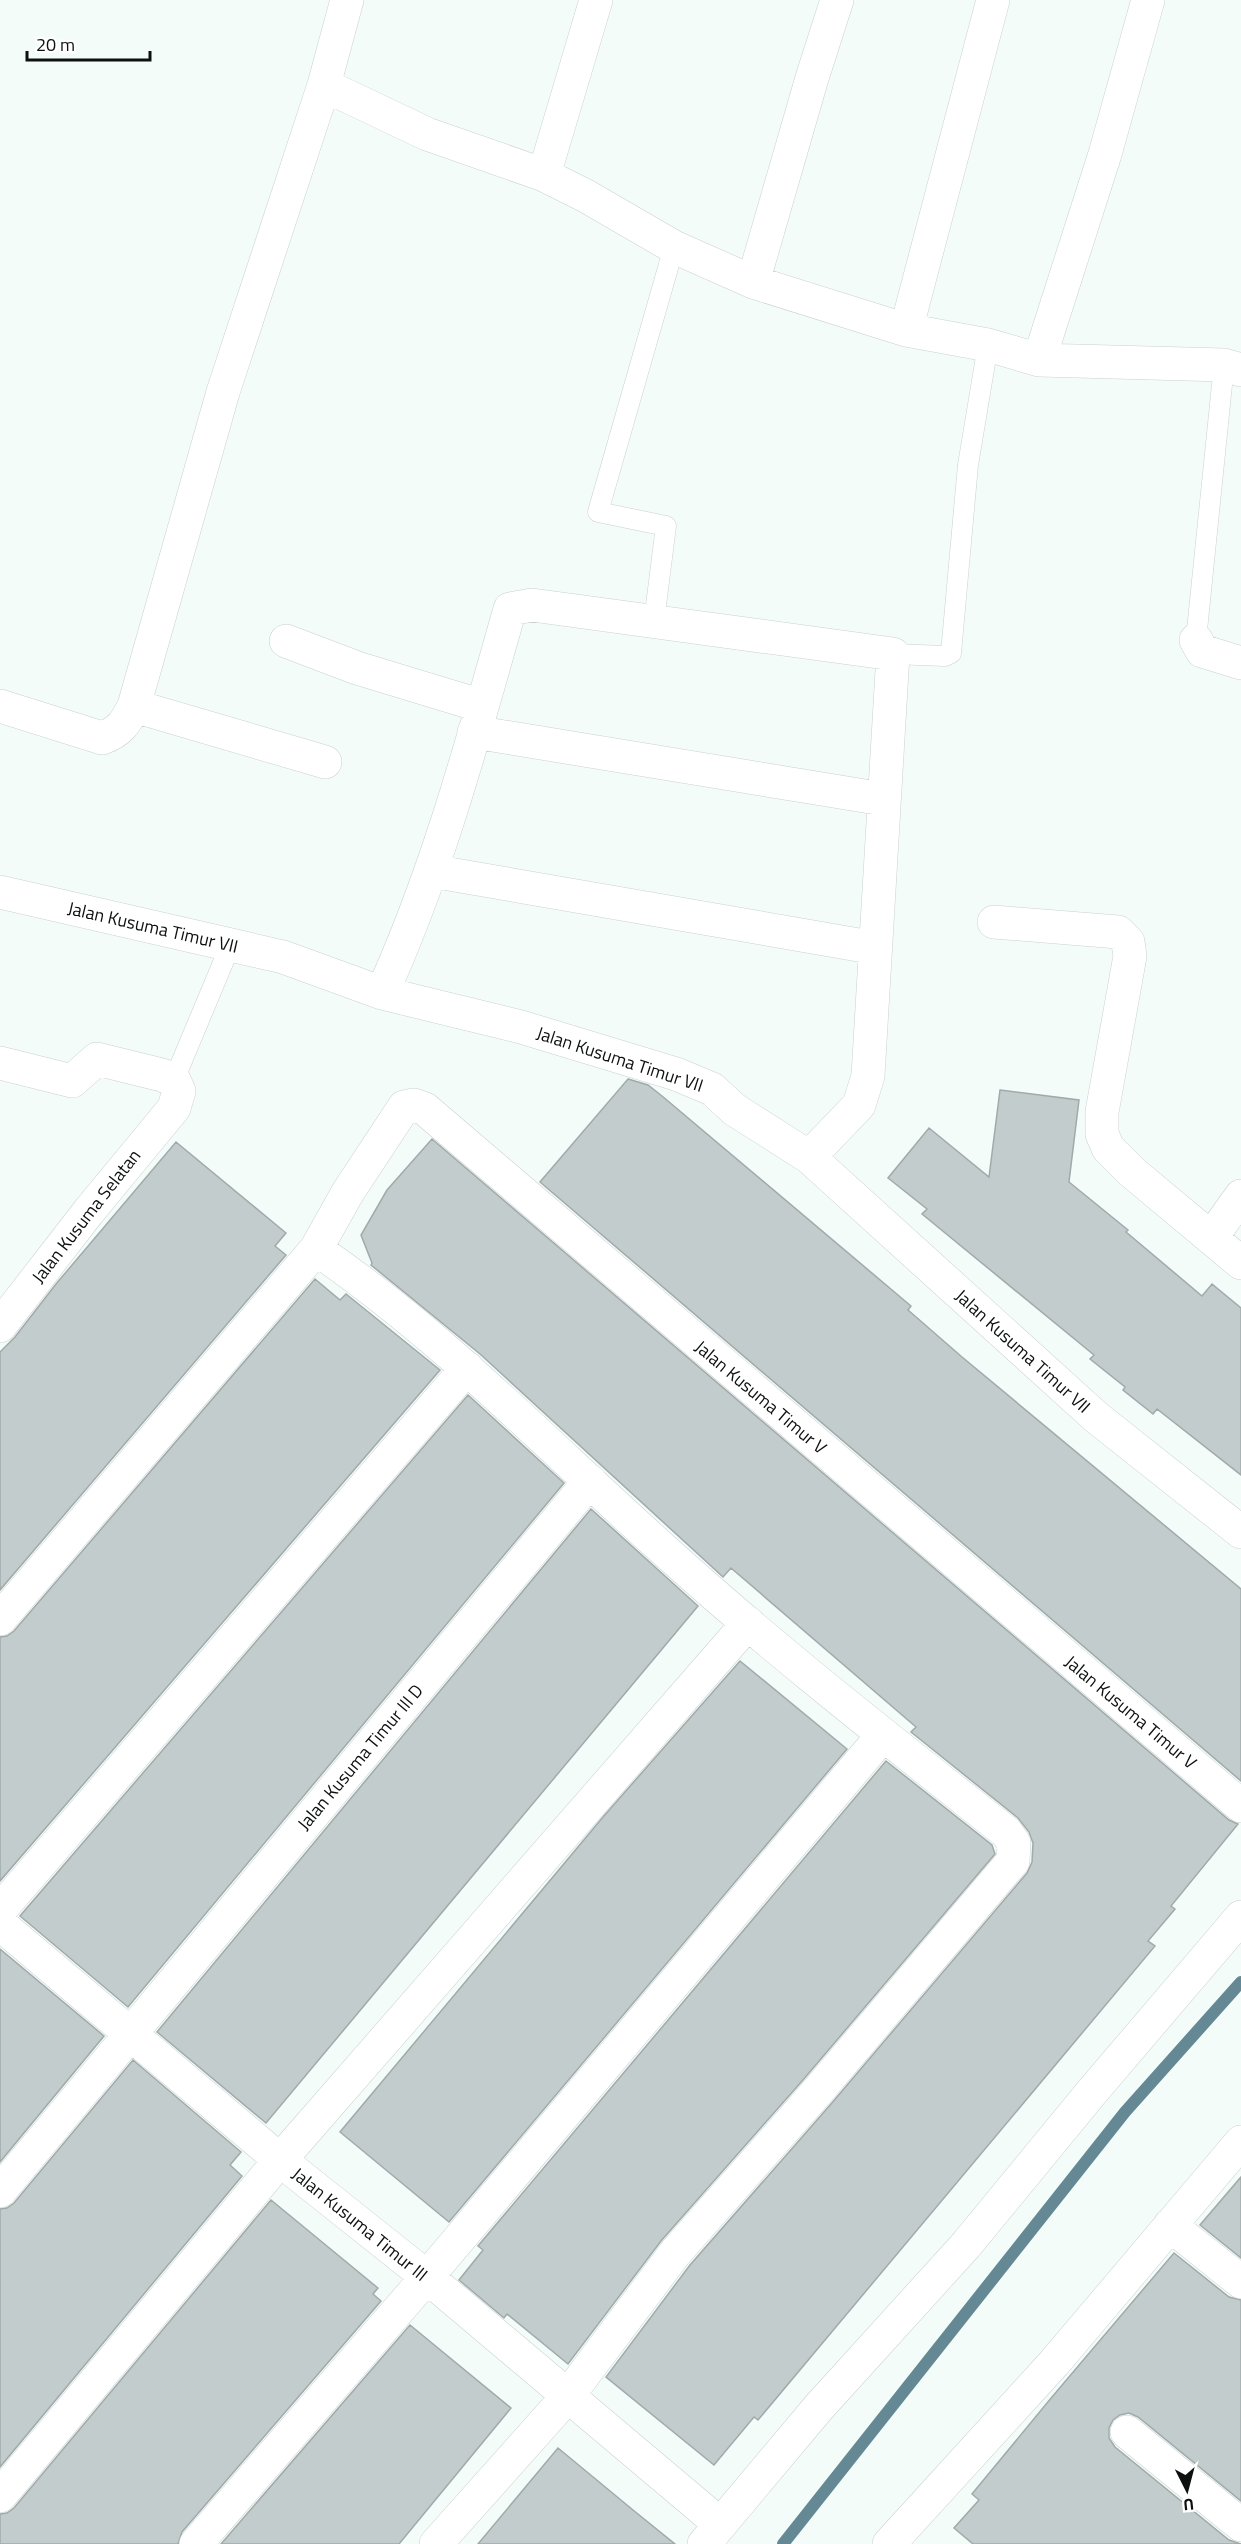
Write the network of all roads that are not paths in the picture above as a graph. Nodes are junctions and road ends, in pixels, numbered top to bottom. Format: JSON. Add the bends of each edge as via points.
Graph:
{"nodes":[{"id":1,"x":347,"y":0,"type":"edge"},
{"id":2,"x":596,"y":0,"type":"edge"},
{"id":3,"x":837,"y":0,"type":"edge"},
{"id":4,"x":993,"y":0,"type":"edge"},
{"id":5,"x":1148,"y":0,"type":"edge"},
{"id":6,"x":324,"y":85,"type":"junction"},
{"id":7,"x":544,"y":176,"type":"junction"},
{"id":8,"x":674,"y":247,"type":"junction"},
{"id":9,"x":753,"y":282,"type":"junction"},
{"id":10,"x":906,"y":330,"type":"junction"},
{"id":11,"x":988,"y":345,"type":"junction"},
{"id":12,"x":1039,"y":360,"type":"junction"},
{"id":13,"x":1232,"y":367,"type":"edge"},
{"id":14,"x":654,"y":621,"type":"junction"},
{"id":15,"x":1196,"y":640,"type":"joint"},
{"id":16,"x":286,"y":641,"type":"dead end"},
{"id":17,"x":893,"y":654,"type":"junction"},
{"id":18,"x":1241,"y":663,"type":"edge"},
{"id":19,"x":0,"y":706,"type":"edge"},
{"id":20,"x":134,"y":706,"type":"junction"},
{"id":21,"x":478,"y":719,"type":"junction"},
{"id":22,"x":325,"y":762,"type":"dead end"},
{"id":23,"x":884,"y":799,"type":"junction"},
{"id":24,"x":432,"y":871,"type":"junction"},
{"id":25,"x":0,"y":892,"type":"edge"},
{"id":26,"x":994,"y":922,"type":"dead end"},
{"id":27,"x":230,"y":946,"type":"junction"},
{"id":28,"x":876,"y":948,"type":"junction"},
{"id":29,"x":382,"y":993,"type":"junction"},
{"id":30,"x":0,"y":1064,"type":"edge"},
{"id":31,"x":174,"y":1094,"type":"junction"},
{"id":32,"x":809,"y":1156,"type":"junction"},
{"id":33,"x":1241,"y":1196,"type":"edge"},
{"id":34,"x":1211,"y":1238,"type":"junction"},
{"id":35,"x":316,"y":1249,"type":"junction"},
{"id":36,"x":1241,"y":1263,"type":"edge"},
{"id":37,"x":0,"y":1326,"type":"edge"},
{"id":38,"x":467,"y":1368,"type":"junction"},
{"id":39,"x":590,"y":1481,"type":"junction"},
{"id":40,"x":1241,"y":1532,"type":"edge"},
{"id":41,"x":0,"y":1619,"type":"edge"},
{"id":42,"x":748,"y":1623,"type":"junction"},
{"id":43,"x":883,"y":1735,"type":"junction"},
{"id":44,"x":1241,"y":1806,"type":"edge"},
{"id":45,"x":0,"y":1910,"type":"edge"},
{"id":46,"x":1241,"y":1917,"type":"edge"},
{"id":47,"x":0,"y":1924,"type":"edge"},
{"id":48,"x":130,"y":2033,"type":"junction"},
{"id":49,"x":1241,"y":2142,"type":"edge"},
{"id":50,"x":280,"y":2160,"type":"junction"},
{"id":51,"x":0,"y":2191,"type":"edge"},
{"id":52,"x":1170,"y":2224,"type":"junction"},
{"id":53,"x":427,"y":2277,"type":"junction"},
{"id":54,"x":1241,"y":2282,"type":"edge"},
{"id":55,"x":567,"y":2397,"type":"junction"},
{"id":56,"x":1127,"y":2432,"type":"dead end"},
{"id":57,"x":0,"y":2496,"type":"edge"},
{"id":58,"x":1241,"y":2525,"type":"edge"},
{"id":59,"x":712,"y":2534,"type":"edge"},
{"id":60,"x":196,"y":2544,"type":"edge"},
{"id":61,"x":436,"y":2544,"type":"edge"},
{"id":62,"x":889,"y":2544,"type":"edge"}],
"edges":[{"from":1,"to":6,"type":"street"},
{"from":2,"to":7,"type":"street"},
{"from":3,"to":9,"type":"street"},
{"from":4,"to":10,"type":"street"},
{"from":5,"to":12,"type":"street","via":[[1105,154]]},
{"from":6,"to":7,"type":"street","via":[[427,134]]},
{"from":6,"to":20,"type":"street","via":[[223,392]]},
{"from":7,"to":8,"type":"street"},
{"from":8,"to":9,"type":"street"},
{"from":8,"to":14,"type":"lane","via":[[598,512],[666,526]]},
{"from":9,"to":10,"type":"street"},
{"from":10,"to":11,"type":"street"},
{"from":11,"to":12,"type":"street"},
{"from":11,"to":17,"type":"lane","via":[[968,465],[951,652],[945,656]]},
{"from":12,"to":13,"type":"street"},
{"from":13,"to":15,"type":"lane"},
{"from":14,"to":17,"type":"street"},
{"from":14,"to":21,"type":"street","via":[[532,605],[510,609]]},
{"from":15,"to":18,"type":"street","via":[[1202,651]]},
{"from":16,"to":21,"type":"street"},
{"from":17,"to":23,"type":"street"},
{"from":19,"to":20,"type":"street","via":[[102,738],[124,725]]},
{"from":20,"to":22,"type":"street"},
{"from":21,"to":23,"type":"street"},
{"from":21,"to":24,"type":"street"},
{"from":23,"to":28,"type":"street"},
{"from":24,"to":28,"type":"street"},
{"from":24,"to":29,"type":"street"},
{"from":25,"to":27,"type":"street","name":"Jalan Kusuma Timur VII"},
{"from":26,"to":34,"type":"street","via":[[1119,932],[1128,942],[1130,956],[1102,1112],[1102,1134],[1108,1148],[1132,1172]]},
{"from":27,"to":29,"type":"street","name":"Jalan Kusuma Timur VII","via":[[283,957]]},
{"from":27,"to":31,"type":"lane"},
{"from":28,"to":32,"type":"street","via":[[868,1076],[859,1105]]},
{"from":29,"to":32,"type":"street","name":"Jalan Kusuma Timur VII","via":[[521,1027],[676,1074],[712,1089],[735,1110]]},
{"from":30,"to":31,"type":"street","via":[[72,1081],[97,1059],[162,1075]]},
{"from":31,"to":37,"type":"street","name":"Jalan Kusuma Selatan"},
{"from":32,"to":40,"type":"street","name":"Jalan Kusuma Timur VII","via":[[1096,1417]]},
{"from":33,"to":34,"type":"street"},
{"from":34,"to":36,"type":"street"},
{"from":35,"to":38,"type":"street","via":[[392,1305]]},
{"from":35,"to":41,"type":"street"},
{"from":35,"to":44,"type":"street","name":"Jalan Kusuma Timur V","via":[[404,1107],[425,1109]]},
{"from":38,"to":39,"type":"street"},
{"from":38,"to":45,"type":"street"},
{"from":39,"to":42,"type":"street"},
{"from":39,"to":48,"type":"street","name":"Jalan Kusuma Timur III D"},
{"from":42,"to":43,"type":"street"},
{"from":42,"to":50,"type":"street"},
{"from":43,"to":53,"type":"street"},
{"from":43,"to":55,"type":"street","via":[[1006,1832],[1014,1843],[1013,1862],[675,2253]]},
{"from":46,"to":59,"type":"street","via":[[966,2245],[819,2407]]},
{"from":47,"to":48,"type":"street","name":"Jalan Kusuma Timur III"},
{"from":48,"to":50,"type":"street","name":"Jalan Kusuma Timur III"},
{"from":48,"to":51,"type":"street","name":"Jalan Kusuma Timur III D"},
{"from":49,"to":52,"type":"street"},
{"from":50,"to":53,"type":"street","name":"Jalan Kusuma Timur III"},
{"from":50,"to":57,"type":"street"},
{"from":52,"to":54,"type":"street"},
{"from":52,"to":62,"type":"street","via":[[1054,2363]]},
{"from":53,"to":55,"type":"street","name":"Jalan Kusuma Timur III"},
{"from":53,"to":60,"type":"street"},
{"from":55,"to":59,"type":"street","name":"Jalan Kusuma Timur III"},
{"from":55,"to":61,"type":"street"},
{"from":56,"to":58,"type":"street"}]}
